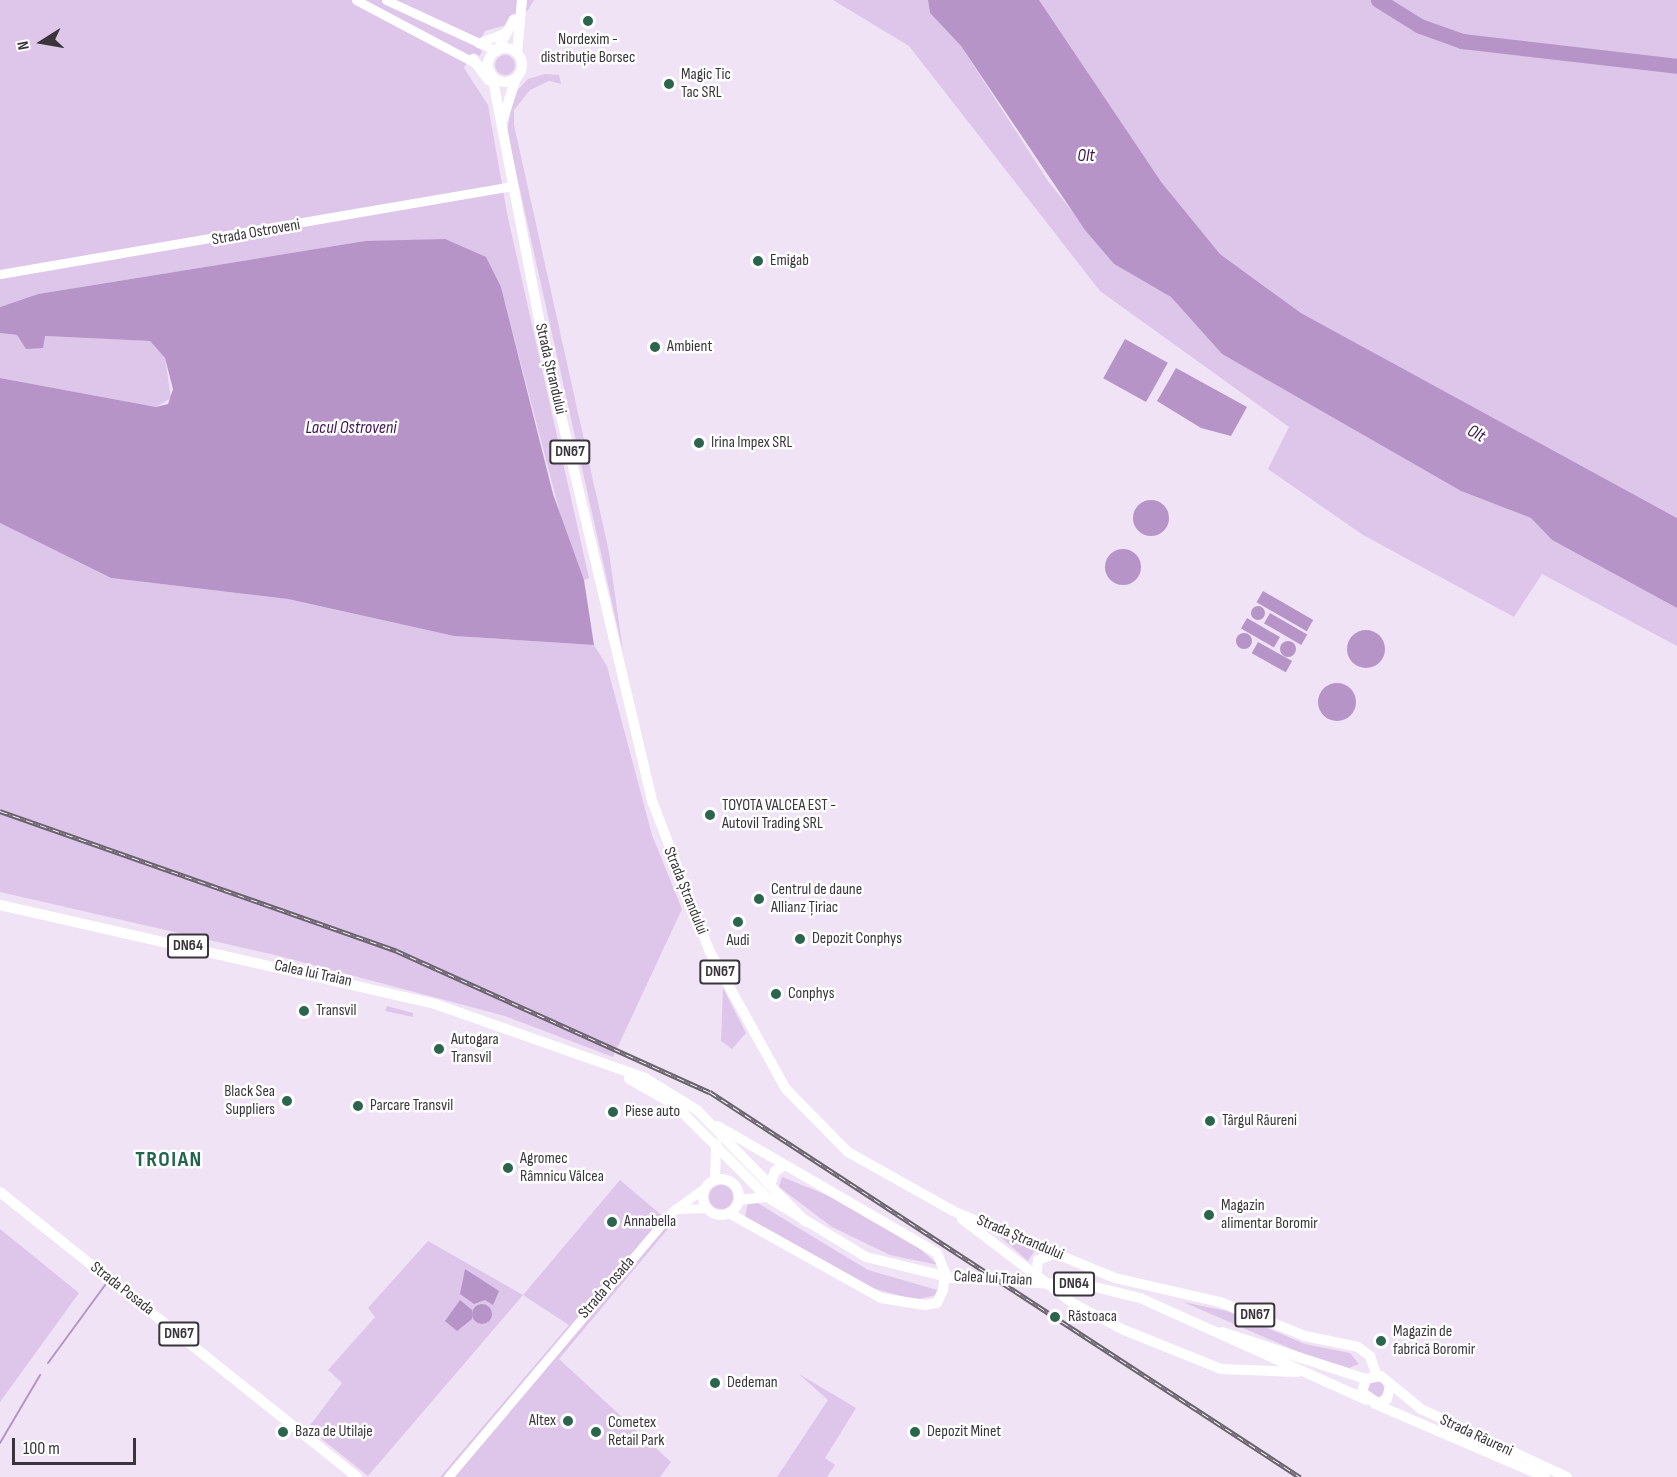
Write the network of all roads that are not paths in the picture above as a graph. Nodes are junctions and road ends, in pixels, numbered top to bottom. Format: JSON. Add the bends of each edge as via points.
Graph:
{"nodes":[{"id":1,"x":356,"y":0,"type":"edge"},
{"id":2,"x":386,"y":0,"type":"edge"},
{"id":3,"x":522,"y":0,"type":"edge"},
{"id":4,"x":516,"y":17,"type":"junction"},
{"id":5,"x":508,"y":31,"type":"junction"},
{"id":6,"x":476,"y":43,"type":"junction"},
{"id":7,"x":496,"y":51,"type":"junction"},
{"id":8,"x":517,"y":53,"type":"junction"},
{"id":9,"x":473,"y":59,"type":"junction"},
{"id":10,"x":491,"y":73,"type":"junction"},
{"id":11,"x":516,"y":78,"type":"junction"},
{"id":12,"x":497,"y":96,"type":"junction"},
{"id":13,"x":502,"y":125,"type":"junction"},
{"id":14,"x":512,"y":186,"type":"junction"},
{"id":15,"x":0,"y":274,"type":"edge"},
{"id":16,"x":0,"y":905,"type":"edge"},
{"id":17,"x":619,"y":1071,"type":"junction"},
{"id":18,"x":708,"y":1120,"type":"junction"},
{"id":19,"x":714,"y":1141,"type":"junction"},
{"id":20,"x":784,"y":1166,"type":"junction"},
{"id":21,"x":715,"y":1179,"type":"junction"},
{"id":22,"x":770,"y":1185,"type":"junction"},
{"id":23,"x":704,"y":1188,"type":"junction"},
{"id":24,"x":0,"y":1192,"type":"edge"},
{"id":25,"x":767,"y":1197,"type":"junction"},
{"id":26,"x":739,"y":1200,"type":"junction"},
{"id":27,"x":706,"y":1208,"type":"junction"},
{"id":28,"x":674,"y":1210,"type":"junction"},
{"id":29,"x":952,"y":1211,"type":"junction"},
{"id":30,"x":729,"y":1214,"type":"junction"},
{"id":31,"x":806,"y":1222,"type":"junction"},
{"id":32,"x":1056,"y":1253,"type":"junction"},
{"id":33,"x":1036,"y":1277,"type":"junction"},
{"id":34,"x":1219,"y":1331,"type":"junction"},
{"id":35,"x":1298,"y":1372,"type":"junction"},
{"id":36,"x":1372,"y":1378,"type":"junction"},
{"id":37,"x":1390,"y":1386,"type":"junction"},
{"id":38,"x":1371,"y":1402,"type":"junction"},
{"id":39,"x":357,"y":1477,"type":"edge"},
{"id":40,"x":448,"y":1477,"type":"edge"},
{"id":41,"x":1545,"y":1477,"type":"edge"},
{"id":42,"x":1567,"y":1477,"type":"edge"}],
"edges":[{"from":1,"to":9,"type":"street"},
{"from":2,"to":6,"type":"street"},
{"from":3,"to":4,"type":"main road","name":"Strada Ștrandului","number":"DN67"},
{"from":4,"to":5,"type":"main road","name":"Strada Ștrandului","number":"DN67"},
{"from":4,"to":8,"type":"main road","name":"Strada Ștrandului","number":"DN67"},
{"from":5,"to":6,"type":"street","via":[[495,40]]},
{"from":5,"to":7,"type":"main road","name":"Strada Ștrandului","number":"DN67"},
{"from":6,"to":7,"type":"street"},
{"from":7,"to":8,"type":"main road"},
{"from":7,"to":10,"type":"main road","name":"Strada Ștrandului","number":"DN67"},
{"from":8,"to":11,"type":"main road","name":"Strada Ștrandului","number":"DN67","via":[[522,69]]},
{"from":9,"to":10,"type":"street"},
{"from":9,"to":12,"type":"main road"},
{"from":10,"to":11,"type":"main road","via":[[501,81]]},
{"from":10,"to":12,"type":"main road","name":"Strada Ștrandului","number":"DN67"},
{"from":11,"to":13,"type":"main road","name":"Strada Ștrandului","number":"DN67"},
{"from":12,"to":13,"type":"main road","name":"Strada Ștrandului","number":"DN67"},
{"from":13,"to":14,"type":"main road","name":"Strada Ștrandului","number":"DN67"},
{"from":14,"to":15,"type":"street","name":"Strada Ostroveni"},
{"from":14,"to":29,"type":"main road","name":"Strada Ștrandului","number":"DN67","via":[[628,712],[658,819],[699,928],[765,1056],[806,1114],[862,1162]]},
{"from":16,"to":17,"type":"main road","name":"Calea lui Traian","number":"DN64","via":[[435,1004]]},
{"from":17,"to":18,"type":"main road","name":"Calea lui Traian","number":"DN64","via":[[667,1089]]},
{"from":17,"to":19,"type":"main road","name":"Calea lui Traian","number":"DN64","via":[[675,1105]]},
{"from":18,"to":20,"type":"main road"},
{"from":18,"to":22,"type":"main road","name":"Calea lui Traian","number":"DN64"},
{"from":19,"to":21,"type":"main road","via":[[719,1161]]},
{"from":19,"to":25,"type":"main road","name":"Calea lui Traian","number":"DN64"},
{"from":20,"to":22,"type":"main road","via":[[775,1171]]},
{"from":20,"to":30,"type":"main road","via":[[937,1253],[945,1273],[937,1303],[909,1304],[874,1295]]},
{"from":21,"to":23,"type":"main road"},
{"from":21,"to":26,"type":"main road","via":[[732,1183]]},
{"from":22,"to":31,"type":"main road","name":"Calea lui Traian","number":"DN64"},
{"from":23,"to":27,"type":"main road"},
{"from":23,"to":28,"type":"street","name":"Strada Posada"},
{"from":24,"to":39,"type":"main road","name":"Strada Posada","number":"DN67"},
{"from":25,"to":26,"type":"main road"},
{"from":25,"to":31,"type":"main road","name":"Calea lui Traian","number":"DN64"},
{"from":26,"to":30,"type":"main road"},
{"from":27,"to":28,"type":"street"},
{"from":27,"to":30,"type":"main road","via":[[719,1216]]},
{"from":28,"to":40,"type":"street","name":"Strada Posada"},
{"from":29,"to":32,"type":"main road","name":"Strada Ștrandului","number":"DN67"},
{"from":29,"to":33,"type":"main road","number":"DN67"},
{"from":31,"to":34,"type":"main road","name":"Calea lui Traian","number":"DN64","via":[[866,1257],[921,1273],[1109,1289]]},
{"from":32,"to":33,"type":"main road","via":[[1038,1260]]},
{"from":32,"to":36,"type":"main road","name":"Strada Ștrandului","number":"DN67","via":[[1115,1278],[1220,1302],[1305,1336],[1358,1347],[1370,1356]]},
{"from":33,"to":35,"type":"main road","number":"DN67","via":[[1101,1320],[1215,1367]]},
{"from":34,"to":35,"type":"main road","name":"Calea lui Traian","number":"DN64"},
{"from":34,"to":36,"type":"main road","name":"Calea lui Traian","number":"DN64"},
{"from":35,"to":38,"type":"main road","name":"Calea lui Traian","number":"DN67"},
{"from":36,"to":37,"type":"main road","number":"DN64"},
{"from":36,"to":38,"type":"main road","via":[[1362,1392]]},
{"from":37,"to":38,"type":"main road","via":[[1387,1399]]},
{"from":37,"to":42,"type":"main road","name":"Strada Râureni","number":"DN64","via":[[1438,1419]]},
{"from":38,"to":41,"type":"main road","name":"Strada Râureni"}]}
